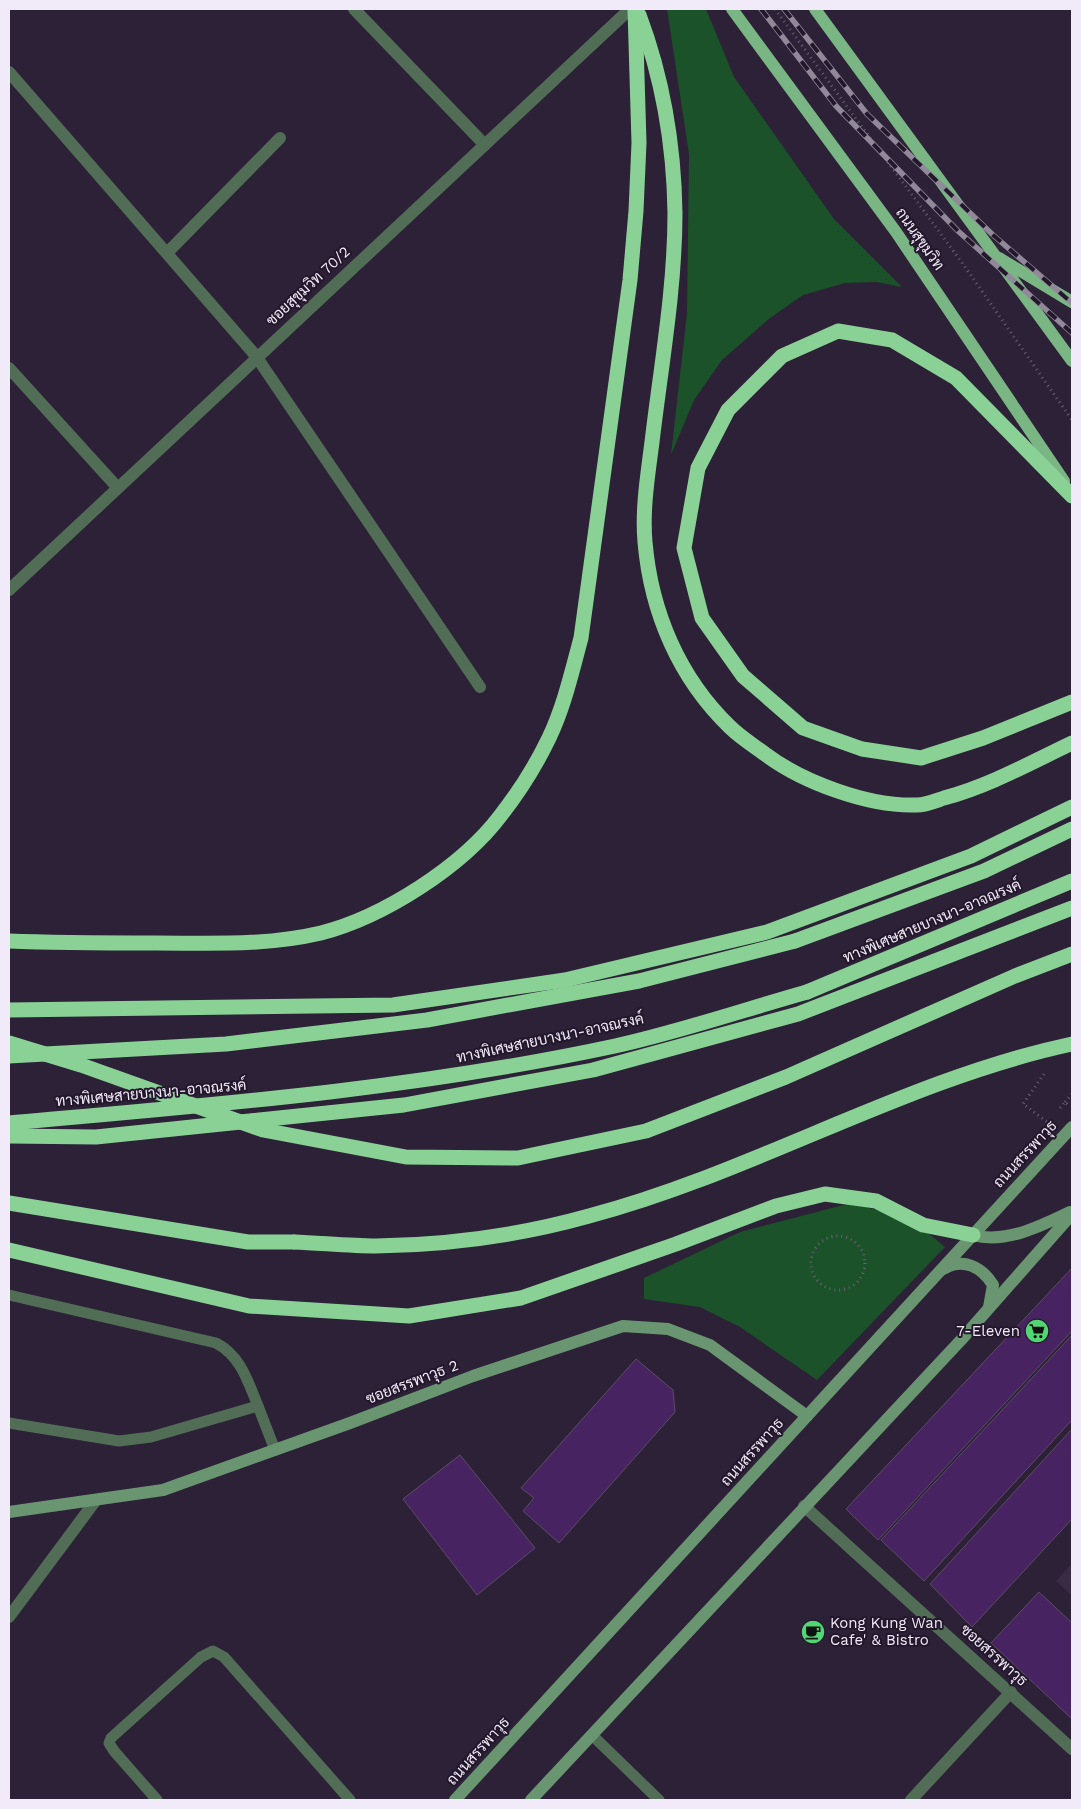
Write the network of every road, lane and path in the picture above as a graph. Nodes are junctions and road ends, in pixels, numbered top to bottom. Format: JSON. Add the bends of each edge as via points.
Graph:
{"nodes":[{"id":1,"x":354,"y":9,"type":"edge"},
{"id":2,"x":630,"y":9,"type":"edge"},
{"id":3,"x":636,"y":9,"type":"edge"},
{"id":4,"x":732,"y":9,"type":"edge"},
{"id":5,"x":774,"y":9,"type":"edge"},
{"id":6,"x":815,"y":9,"type":"edge"},
{"id":7,"x":9,"y":72,"type":"edge"},
{"id":8,"x":280,"y":138,"type":"dead end"},
{"id":9,"x":486,"y":145,"type":"junction"},
{"id":10,"x":166,"y":253,"type":"junction"},
{"id":11,"x":992,"y":254,"type":"junction"},
{"id":12,"x":1072,"y":302,"type":"edge"},
{"id":13,"x":256,"y":356,"type":"junction"},
{"id":14,"x":1072,"y":361,"type":"edge"},
{"id":15,"x":9,"y":368,"type":"edge"},
{"id":16,"x":1072,"y":420,"type":"edge"},
{"id":17,"x":117,"y":487,"type":"junction"},
{"id":18,"x":1072,"y":495,"type":"edge"},
{"id":19,"x":9,"y":590,"type":"edge"},
{"id":20,"x":480,"y":687,"type":"dead end"},
{"id":21,"x":1072,"y":702,"type":"edge"},
{"id":22,"x":1072,"y":743,"type":"edge"},
{"id":23,"x":1072,"y":807,"type":"edge"},
{"id":24,"x":1072,"y":829,"type":"edge"},
{"id":25,"x":1072,"y":881,"type":"edge"},
{"id":26,"x":1072,"y":908,"type":"edge"},
{"id":27,"x":9,"y":941,"type":"edge"},
{"id":28,"x":1072,"y":954,"type":"edge"},
{"id":29,"x":9,"y":1010,"type":"edge"},
{"id":30,"x":9,"y":1042,"type":"edge"},
{"id":31,"x":1072,"y":1044,"type":"edge"},
{"id":32,"x":9,"y":1056,"type":"edge"},
{"id":33,"x":1072,"y":1094,"type":"edge"},
{"id":34,"x":1065,"y":1102,"type":"junction"},
{"id":35,"x":1023,"y":1104,"type":"dead end"},
{"id":36,"x":1072,"y":1109,"type":"edge"},
{"id":37,"x":9,"y":1123,"type":"edge"},
{"id":38,"x":1072,"y":1127,"type":"edge"},
{"id":39,"x":9,"y":1136,"type":"edge"},
{"id":40,"x":9,"y":1203,"type":"edge"},
{"id":41,"x":1072,"y":1212,"type":"edge"},
{"id":42,"x":973,"y":1235,"type":"junction"},
{"id":43,"x":9,"y":1250,"type":"edge"},
{"id":44,"x":941,"y":1270,"type":"junction"},
{"id":45,"x":820,"y":1285,"type":"joint"},
{"id":46,"x":9,"y":1295,"type":"edge"},
{"id":47,"x":989,"y":1308,"type":"junction"},
{"id":48,"x":258,"y":1406,"type":"junction"},
{"id":49,"x":807,"y":1416,"type":"junction"},
{"id":50,"x":9,"y":1425,"type":"edge"},
{"id":51,"x":275,"y":1450,"type":"junction"},
{"id":52,"x":96,"y":1500,"type":"junction"},
{"id":53,"x":804,"y":1506,"type":"junction"},
{"id":54,"x":9,"y":1512,"type":"edge"},
{"id":55,"x":9,"y":1618,"type":"edge"},
{"id":56,"x":1011,"y":1692,"type":"junction"},
{"id":57,"x":593,"y":1736,"type":"junction"},
{"id":58,"x":1072,"y":1748,"type":"edge"},
{"id":59,"x":156,"y":1800,"type":"edge"},
{"id":60,"x":350,"y":1800,"type":"edge"},
{"id":61,"x":455,"y":1800,"type":"edge"},
{"id":62,"x":531,"y":1800,"type":"edge"},
{"id":63,"x":658,"y":1800,"type":"edge"},
{"id":64,"x":911,"y":1800,"type":"edge"}],
"edges":[{"from":1,"to":9,"type":"street"},
{"from":2,"to":9,"type":"street","name":"ซอยสุขุมวิท 70/2"},
{"from":3,"to":22,"type":"highway","via":[[651,46],[662,87],[672,152],[675,214],[648,480],[645,541],[655,602],[671,646],[694,685],[730,727],[780,765],[831,789],[872,800],[918,806],[972,791]]},
{"from":3,"to":27,"type":"highway","via":[[639,143],[630,280],[581,638],[569,685],[549,738],[501,816],[471,846],[403,897],[322,933],[258,944]]},
{"from":4,"to":18,"type":"main road","name":"ถนนสุขุมวิท","via":[[896,232]]},
{"from":5,"to":16,"type":"path","via":[[962,264]]},
{"from":6,"to":11,"type":"main road"},
{"from":7,"to":10,"type":"street"},
{"from":8,"to":10,"type":"street"},
{"from":9,"to":13,"type":"street","name":"ซอยสุขุมวิท 70/2"},
{"from":10,"to":13,"type":"street"},
{"from":11,"to":12,"type":"main road"},
{"from":11,"to":14,"type":"main road"},
{"from":13,"to":17,"type":"street","name":"ซอยสุขุมวิท 70/2"},
{"from":13,"to":20,"type":"street"},
{"from":15,"to":17,"type":"street"},
{"from":17,"to":19,"type":"street","name":"ซอยสุขุมวิท 70/2"},
{"from":18,"to":21,"type":"highway","via":[[956,378],[892,340],[838,331],[782,356],[728,410],[698,468],[684,548],[702,618],[743,676],[803,728],[862,748],[921,758],[983,738]]},
{"from":23,"to":29,"type":"highway","via":[[971,856],[767,932],[565,980],[393,1005]]},
{"from":24,"to":32,"type":"highway","name":"ทางพิเศษสายบางนา-อาจณรงค์","bridge":true,"via":[[984,871],[795,940],[639,980],[427,1020],[226,1044]]},
{"from":25,"to":37,"type":"highway","name":"ทางพิเศษสายบางนา-อาจณรงค์","bridge":true,"via":[[807,992],[616,1046],[436,1079],[238,1103]]},
{"from":26,"to":39,"type":"highway","via":[[798,1014],[593,1070],[404,1104],[96,1136]]},
{"from":28,"to":30,"type":"highway","bridge":true,"via":[[786,1077],[646,1131],[518,1158],[406,1157],[263,1130]]},
{"from":31,"to":40,"type":"highway","bridge":true,"via":[[1026,1054],[937,1083],[661,1194],[589,1216],[455,1241],[375,1246],[248,1242]]},
{"from":33,"to":34,"type":"path"},
{"from":34,"to":35,"type":"path","via":[[1048,1122]]},
{"from":34,"to":36,"type":"path"},
{"from":38,"to":42,"type":"main road","name":"ถนนสรรพาวุธ"},
{"from":41,"to":42,"type":"main road","via":[[1027,1231],[991,1238]]},
{"from":41,"to":47,"type":"main road"},
{"from":42,"to":43,"type":"highway","via":[[923,1226],[876,1201],[825,1194],[776,1206],[521,1298],[409,1316],[249,1306]]},
{"from":42,"to":44,"type":"main road","name":"ถนนสรรพาวุธ"},
{"from":44,"to":47,"type":"main road","via":[[952,1263],[973,1265],[986,1273],[993,1285]]},
{"from":44,"to":49,"type":"main road","name":"ถนนสรรพาวุธ"},
{"from":45,"to":45,"type":"path","via":[[811,1268],[814,1250],[821,1242],[839,1236],[857,1243],[866,1260],[862,1277],[856,1284],[838,1291]]},
{"from":46,"to":48,"type":"lane","via":[[216,1343],[227,1348],[239,1363]]},
{"from":47,"to":53,"type":"main road"},
{"from":48,"to":50,"type":"lane","via":[[151,1437],[119,1441]]},
{"from":48,"to":51,"type":"lane"},
{"from":49,"to":51,"type":"main road","name":"ซอยสรรพาวุธ 2","via":[[710,1345],[668,1329],[623,1326],[473,1376]]},
{"from":49,"to":61,"type":"main road","name":"ถนนสรรพาวุธ"},
{"from":51,"to":52,"type":"main road","name":"ซอยสรรพาวุธ 2","via":[[163,1490]]},
{"from":52,"to":54,"type":"main road","name":"ซอยสรรพาวุธ 2"},
{"from":52,"to":55,"type":"street"},
{"from":53,"to":56,"type":"street","name":"ซอยสรรพาวุธ"},
{"from":53,"to":57,"type":"main road"},
{"from":56,"to":58,"type":"street","name":"ซอยสรรพาวุธ"},
{"from":56,"to":64,"type":"street"},
{"from":57,"to":62,"type":"main road"},
{"from":57,"to":63,"type":"lane"},
{"from":59,"to":60,"type":"lane","via":[[114,1751],[110,1738],[201,1657],[213,1651],[224,1657]]}]}
